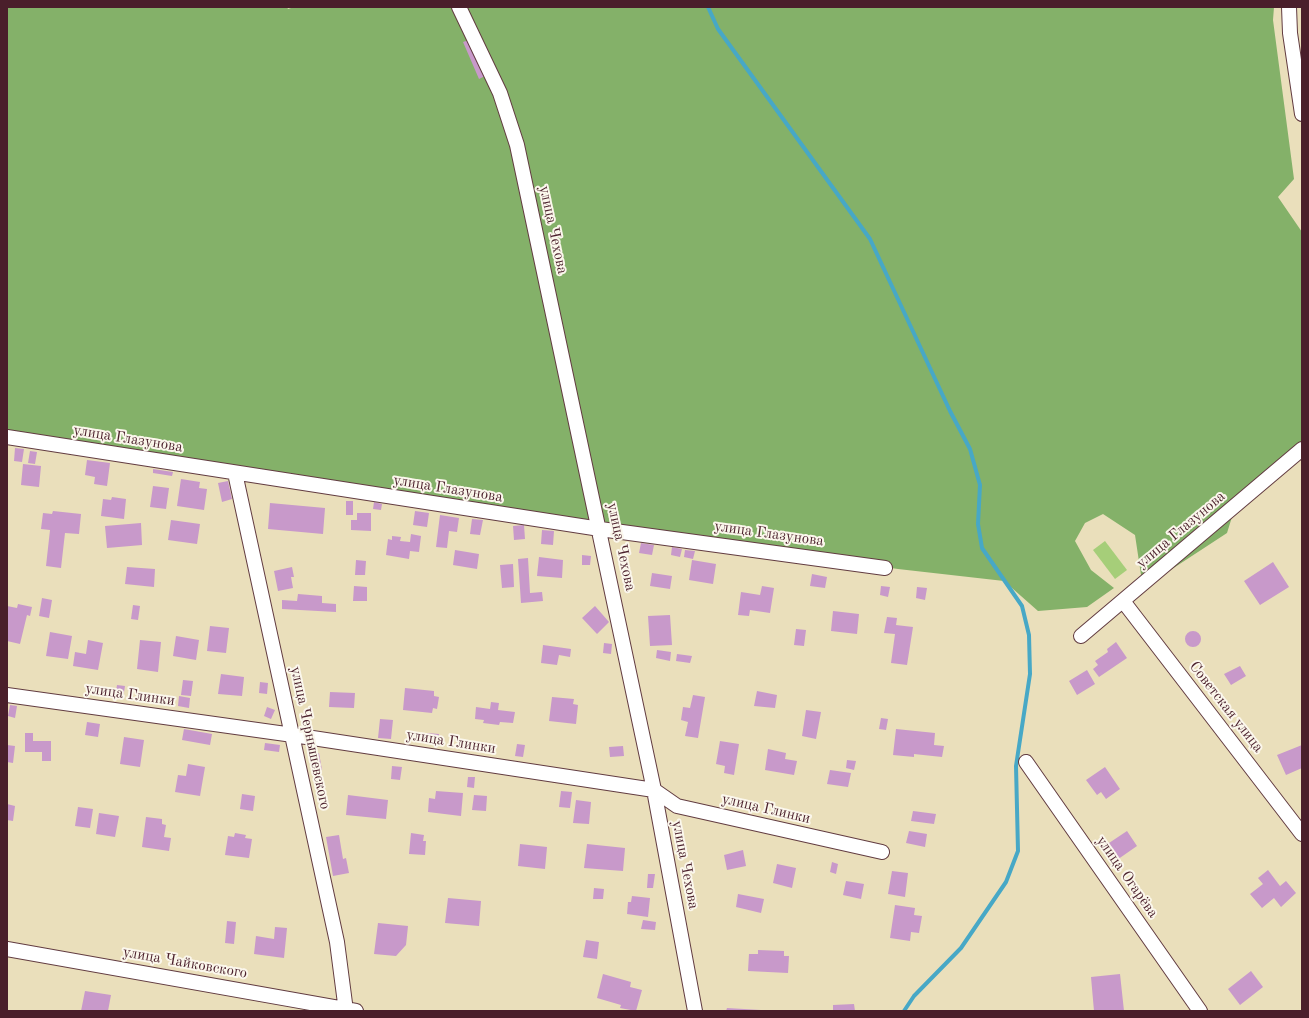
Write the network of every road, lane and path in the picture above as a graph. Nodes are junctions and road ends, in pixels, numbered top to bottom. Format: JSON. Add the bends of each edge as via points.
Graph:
{"nodes":[{"id":1,"x":460,"y":7,"type":"edge"},
{"id":2,"x":1289,"y":7,"type":"edge"},
{"id":3,"x":1296,"y":31,"type":"edge"},
{"id":4,"x":1302,"y":114,"type":"edge"},
{"id":5,"x":7,"y":437,"type":"edge"},
{"id":6,"x":1302,"y":449,"type":"edge"},
{"id":7,"x":235,"y":473,"type":"junction"},
{"id":8,"x":600,"y":529,"type":"junction"},
{"id":9,"x":885,"y":568,"type":"dead end"},
{"id":10,"x":1123,"y":601,"type":"junction"},
{"id":11,"x":1081,"y":636,"type":"dead end"},
{"id":12,"x":7,"y":695,"type":"edge"},
{"id":13,"x":292,"y":735,"type":"junction"},
{"id":14,"x":1026,"y":762,"type":"dead end"},
{"id":15,"x":654,"y":790,"type":"junction"},
{"id":16,"x":1302,"y":834,"type":"edge"},
{"id":17,"x":882,"y":852,"type":"dead end"},
{"id":18,"x":7,"y":949,"type":"edge"},
{"id":19,"x":349,"y":1010,"type":"edge"},
{"id":20,"x":695,"y":1011,"type":"edge"},
{"id":21,"x":1200,"y":1011,"type":"edge"}],
"edges":[{"from":1,"to":8,"type":"street","name":"улица Чехова","via":[[500,93],[518,145]]},
{"from":2,"to":3,"type":"street"},
{"from":3,"to":4,"type":"street"},
{"from":5,"to":7,"type":"street","name":"улица Глазунова"},
{"from":6,"to":10,"type":"street","name":"улица Глазунова"},
{"from":7,"to":8,"type":"street","name":"улица Глазунова"},
{"from":7,"to":13,"type":"street","name":"улица Чернышевского"},
{"from":8,"to":9,"type":"street","name":"улица Глазунова"},
{"from":8,"to":15,"type":"street","name":"улица Чехова"},
{"from":10,"to":11,"type":"street","name":"улица Глазунова"},
{"from":10,"to":16,"type":"street","name":"Советская улица"},
{"from":12,"to":13,"type":"street","name":"улица Глинки"},
{"from":13,"to":15,"type":"street","name":"улица Глинки"},
{"from":13,"to":19,"type":"street","name":"улица Чернышевского","via":[[337,942]]},
{"from":14,"to":21,"type":"street","name":"улица Огарёва"},
{"from":15,"to":17,"type":"street","name":"улица Глинки","via":[[677,806]]},
{"from":15,"to":20,"type":"street","name":"улица Чехова"},
{"from":18,"to":19,"type":"street","name":"улица Чайковского"}]}
